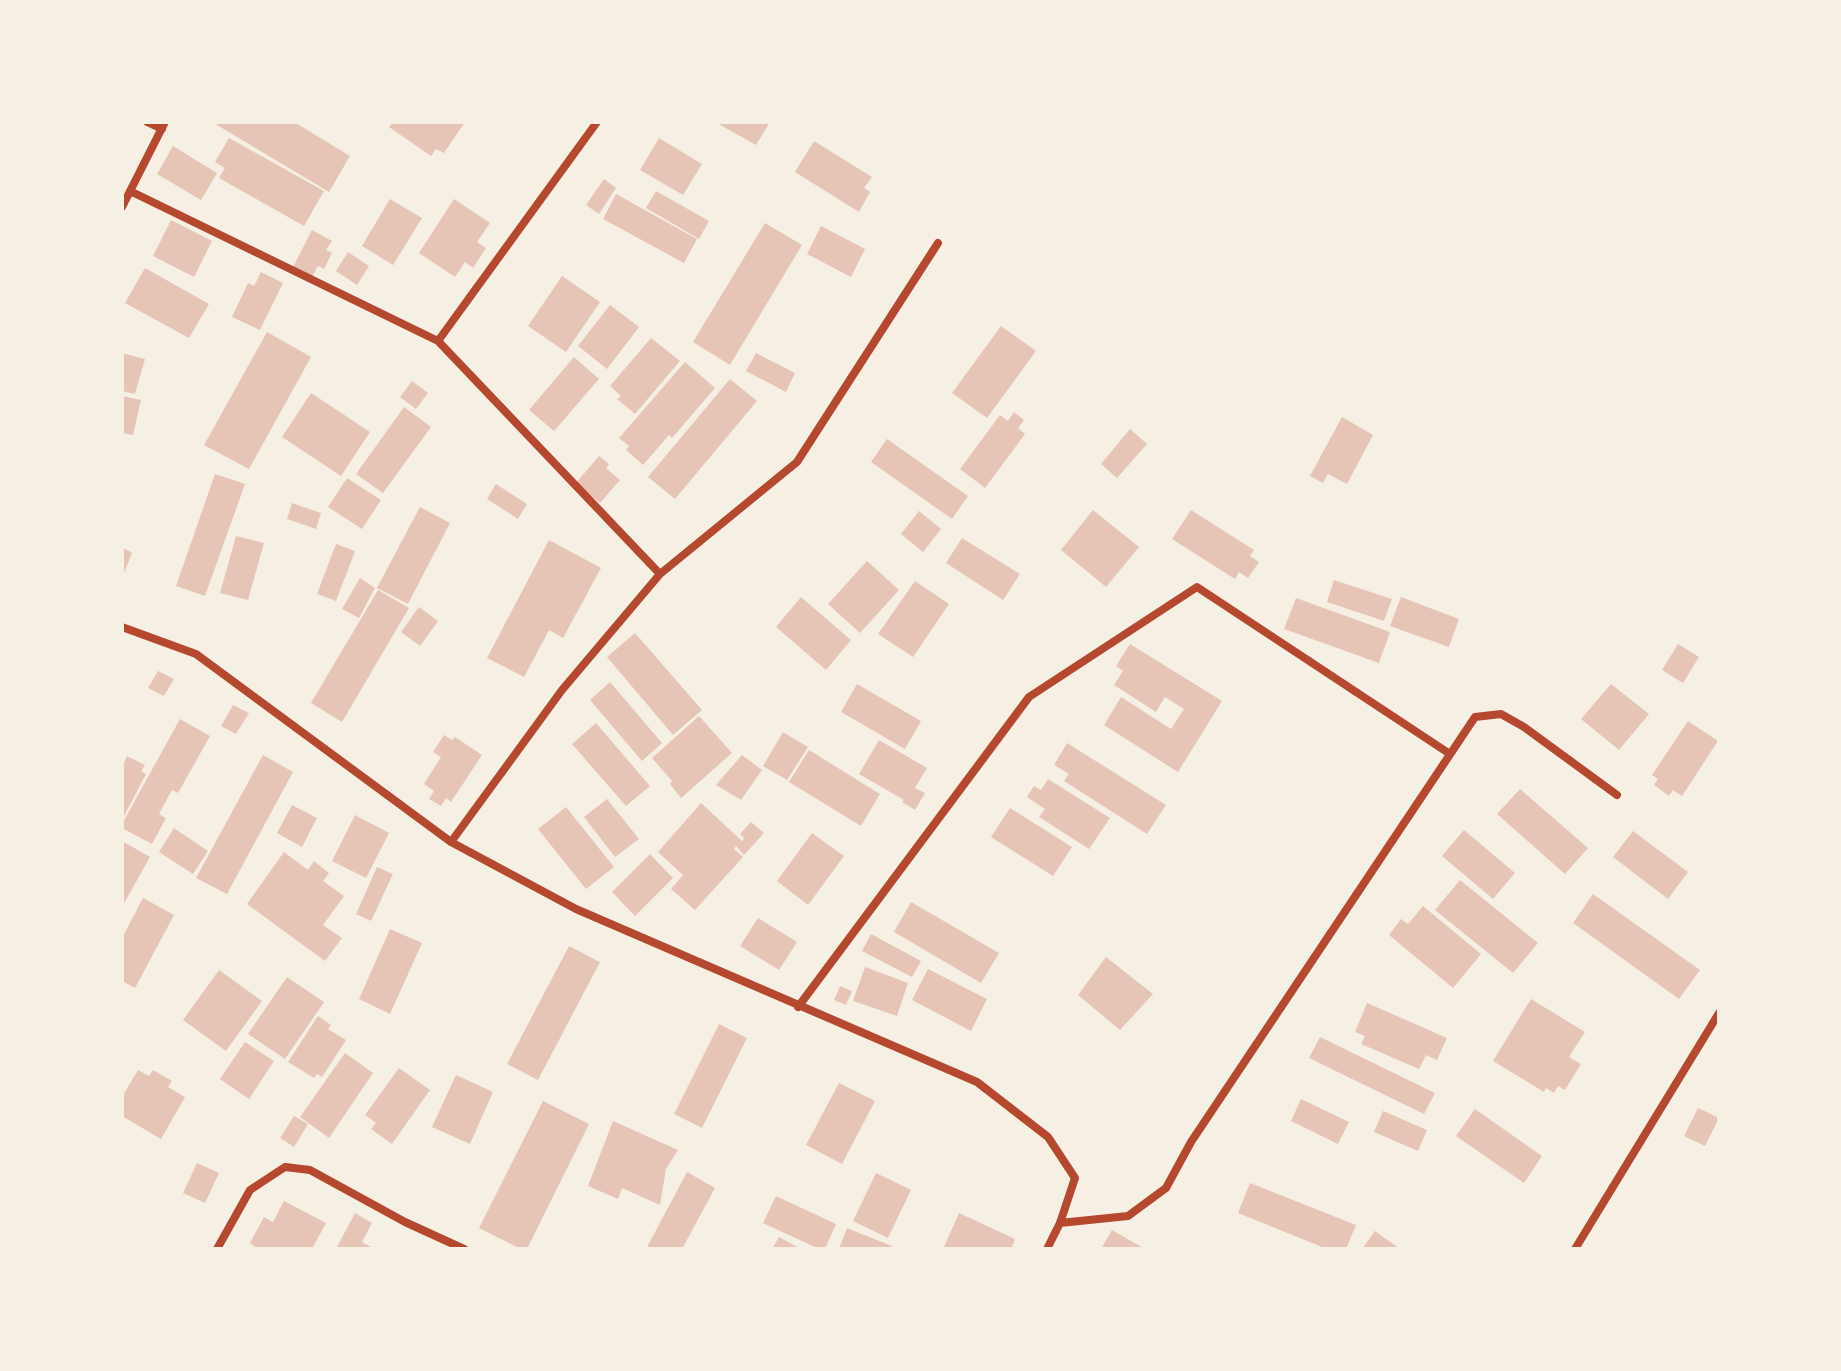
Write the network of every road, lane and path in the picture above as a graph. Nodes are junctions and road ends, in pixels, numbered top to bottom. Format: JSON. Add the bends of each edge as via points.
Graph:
{"nodes":[{"id":1,"x":147,"y":122,"type":"edge"},
{"id":2,"x":597,"y":122,"type":"edge"},
{"id":3,"x":163,"y":125,"type":"edge"},
{"id":4,"x":130,"y":191,"type":"junction"},
{"id":5,"x":122,"y":207,"type":"edge"},
{"id":6,"x":938,"y":243,"type":"dead end"},
{"id":7,"x":438,"y":341,"type":"junction"},
{"id":8,"x":660,"y":574,"type":"junction"},
{"id":9,"x":122,"y":627,"type":"edge"},
{"id":10,"x":1450,"y":754,"type":"junction"},
{"id":11,"x":1617,"y":795,"type":"dead end"},
{"id":12,"x":451,"y":842,"type":"junction"},
{"id":13,"x":798,"y":1007,"type":"junction"},
{"id":14,"x":1719,"y":1013,"type":"edge"},
{"id":15,"x":1060,"y":1223,"type":"junction"},
{"id":16,"x":217,"y":1249,"type":"edge"},
{"id":17,"x":464,"y":1249,"type":"edge"},
{"id":18,"x":1047,"y":1249,"type":"edge"},
{"id":19,"x":1575,"y":1249,"type":"edge"}],
"edges":[{"from":1,"to":3,"type":"street"},
{"from":2,"to":7,"type":"street"},
{"from":3,"to":4,"type":"street"},
{"from":4,"to":5,"type":"street"},
{"from":4,"to":7,"type":"street"},
{"from":6,"to":8,"type":"street","via":[[797,462]]},
{"from":7,"to":8,"type":"street"},
{"from":8,"to":12,"type":"street","via":[[562,690]]},
{"from":9,"to":12,"type":"street","via":[[196,654]]},
{"from":10,"to":11,"type":"street","via":[[1475,717],[1501,714]]},
{"from":10,"to":13,"type":"street","via":[[1197,587],[1029,697]]},
{"from":10,"to":15,"type":"street","via":[[1191,1142],[1166,1188],[1128,1216]]},
{"from":12,"to":13,"type":"street","via":[[576,909]]},
{"from":13,"to":15,"type":"street","via":[[977,1082],[1048,1137],[1075,1178]]},
{"from":14,"to":19,"type":"street"},
{"from":15,"to":18,"type":"street"},
{"from":16,"to":17,"type":"street","via":[[250,1190],[285,1167],[310,1170]]}]}
